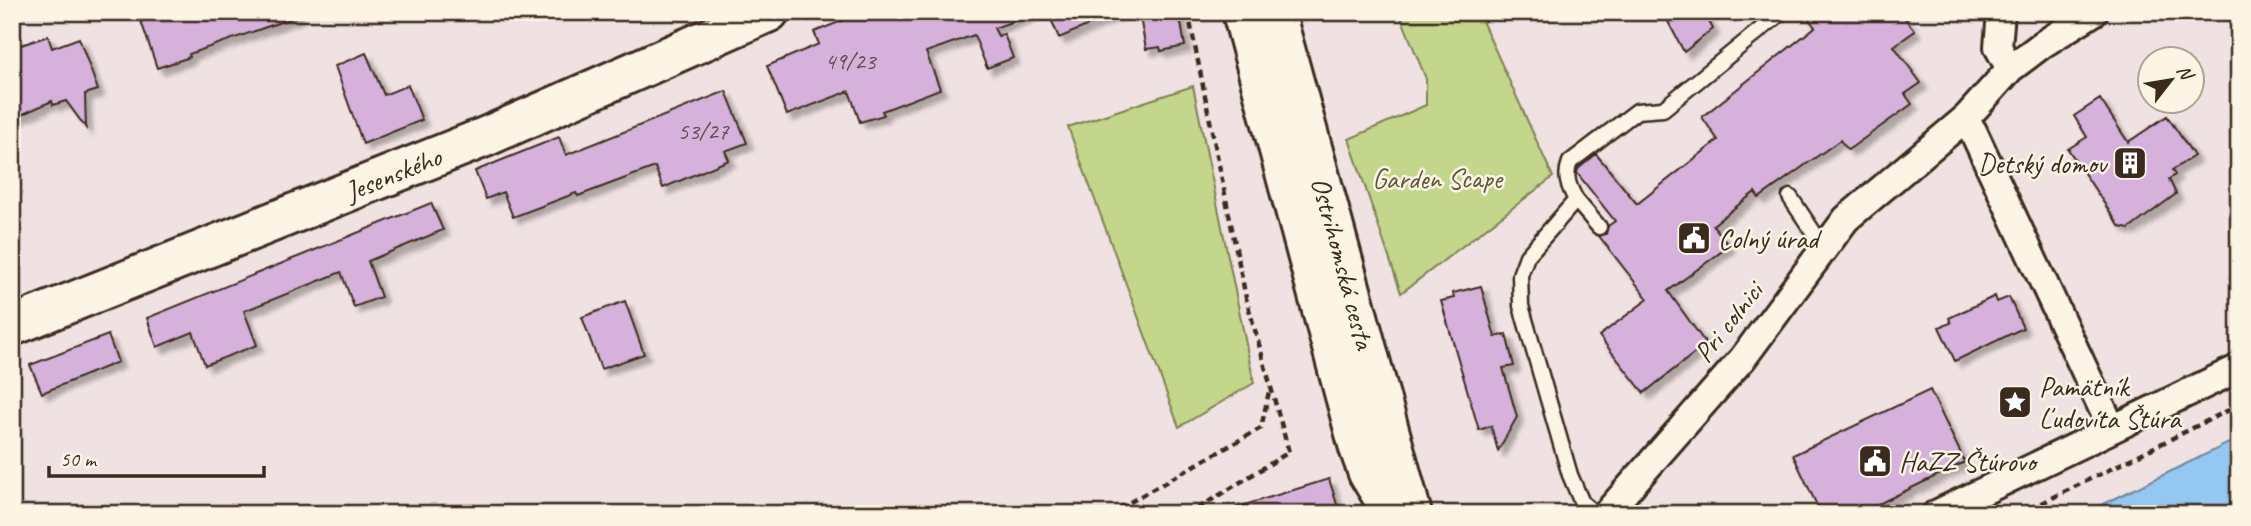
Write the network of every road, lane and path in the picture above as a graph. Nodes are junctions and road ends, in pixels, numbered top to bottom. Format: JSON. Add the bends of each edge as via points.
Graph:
{"nodes":[{"id":1,"x":769,"y":12,"type":"edge"},
{"id":2,"x":1188,"y":12,"type":"edge"},
{"id":3,"x":1242,"y":12,"type":"edge"},
{"id":4,"x":1275,"y":12,"type":"edge"},
{"id":5,"x":1782,"y":12,"type":"edge"},
{"id":6,"x":2001,"y":12,"type":"edge"},
{"id":7,"x":2094,"y":12,"type":"edge"},
{"id":8,"x":2010,"y":69,"type":"junction"},
{"id":9,"x":1970,"y":124,"type":"junction"},
{"id":10,"x":1790,"y":197,"type":"dead end"},
{"id":11,"x":1576,"y":200,"type":"junction"},
{"id":12,"x":1599,"y":227,"type":"dead end"},
{"id":13,"x":1824,"y":248,"type":"junction"},
{"id":14,"x":12,"y":326,"type":"edge"},
{"id":15,"x":2239,"y":368,"type":"edge"},
{"id":16,"x":1270,"y":387,"type":"junction"},
{"id":17,"x":2239,"y":405,"type":"edge"},
{"id":18,"x":2112,"y":429,"type":"junction"},
{"id":19,"x":1109,"y":514,"type":"edge"},
{"id":20,"x":1189,"y":514,"type":"edge"},
{"id":21,"x":1393,"y":514,"type":"edge"},
{"id":22,"x":1412,"y":514,"type":"edge"},
{"id":23,"x":1596,"y":514,"type":"edge"},
{"id":24,"x":1606,"y":514,"type":"edge"},
{"id":25,"x":1936,"y":514,"type":"edge"},
{"id":26,"x":2020,"y":514,"type":"edge"}],
"edges":[{"from":1,"to":14,"type":"main road","name":"Jesenského","via":[[485,137]]},
{"from":2,"to":16,"type":"path","via":[[1246,298]]},
{"from":3,"to":21,"type":"main road","via":[[1359,448]]},
{"from":4,"to":22,"type":"main road","name":"Ostrihomská cesta"},
{"from":5,"to":11,"type":"lane","via":[[1663,109],[1637,111],[1570,162],[1566,172]]},
{"from":6,"to":8,"type":"street","via":[[1998,47]]},
{"from":7,"to":8,"type":"street","name":"Pri colnici"},
{"from":8,"to":9,"type":"street","name":"Pri colnici"},
{"from":9,"to":13,"type":"street","name":"Pri colnici","via":[[1877,191],[1846,219]]},
{"from":9,"to":18,"type":"street"},
{"from":10,"to":13,"type":"lane"},
{"from":11,"to":12,"type":"lane"},
{"from":11,"to":23,"type":"lane","via":[[1527,256],[1520,275],[1521,306],[1570,475],[1582,503]]},
{"from":13,"to":24,"type":"street","name":"Pri colnici","via":[[1743,358]]},
{"from":15,"to":18,"type":"street"},
{"from":16,"to":19,"type":"path","via":[[1261,428]]},
{"from":16,"to":20,"type":"path","via":[[1289,452]]},
{"from":17,"to":26,"type":"path"},
{"from":18,"to":25,"type":"street"}]}
